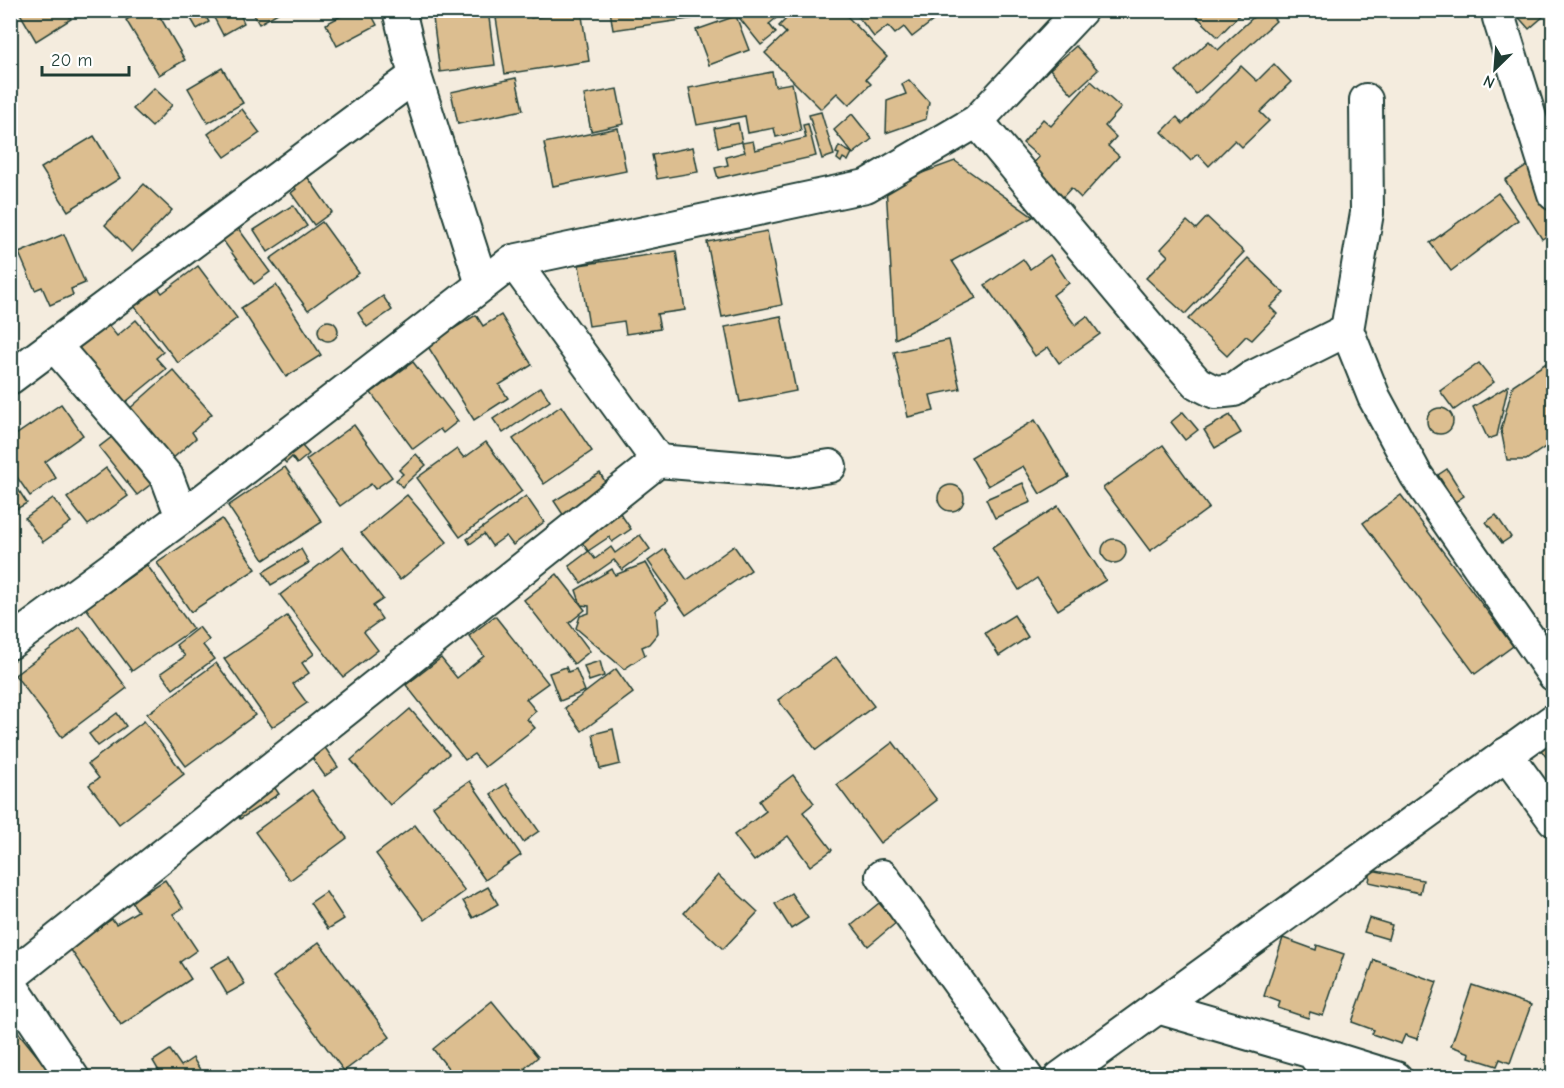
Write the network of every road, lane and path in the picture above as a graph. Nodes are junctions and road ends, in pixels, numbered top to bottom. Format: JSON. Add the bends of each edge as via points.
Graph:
{"nodes":[{"id":1,"x":399,"y":10,"type":"edge"},
{"id":2,"x":1081,"y":10,"type":"edge"},
{"id":3,"x":1499,"y":18,"type":"dead end"},
{"id":4,"x":415,"y":76,"type":"junction"},
{"id":5,"x":1366,"y":100,"type":"dead end"},
{"id":6,"x":977,"y":121,"type":"junction"},
{"id":7,"x":1554,"y":194,"type":"edge"},
{"id":8,"x":513,"y":261,"type":"junction"},
{"id":9,"x":482,"y":284,"type":"junction"},
{"id":10,"x":1347,"y":330,"type":"junction"},
{"id":11,"x":54,"y":345,"type":"junction"},
{"id":12,"x":10,"y":378,"type":"edge"},
{"id":13,"x":658,"y":461,"type":"junction"},
{"id":14,"x":830,"y":466,"type":"dead end"},
{"id":15,"x":182,"y":518,"type":"junction"},
{"id":16,"x":10,"y":643,"type":"edge"},
{"id":17,"x":1554,"y":675,"type":"edge"},
{"id":18,"x":1554,"y":720,"type":"edge"},
{"id":19,"x":1506,"y":754,"type":"junction"},
{"id":20,"x":1554,"y":820,"type":"edge"},
{"id":21,"x":882,"y":876,"type":"dead end"},
{"id":22,"x":10,"y":977,"type":"edge"},
{"id":23,"x":10,"y":984,"type":"edge"},
{"id":24,"x":1157,"y":1007,"type":"junction"},
{"id":25,"x":1312,"y":1052,"type":"junction"},
{"id":26,"x":73,"y":1077,"type":"edge"},
{"id":27,"x":1027,"y":1077,"type":"edge"},
{"id":28,"x":1061,"y":1077,"type":"edge"},
{"id":29,"x":1332,"y":1077,"type":"edge"},
{"id":30,"x":1396,"y":1077,"type":"edge"}],
"edges":[{"from":1,"to":4,"type":"street"},
{"from":2,"to":6,"type":"street"},
{"from":3,"to":7,"type":"street"},
{"from":4,"to":9,"type":"street"},
{"from":4,"to":11,"type":"street"},
{"from":5,"to":10,"type":"street","via":[[1367,213]]},
{"from":6,"to":8,"type":"street","via":[[866,186]]},
{"from":6,"to":10,"type":"street","via":[[1197,383],[1215,392],[1234,390]]},
{"from":8,"to":9,"type":"street"},
{"from":8,"to":13,"type":"street"},
{"from":9,"to":15,"type":"street"},
{"from":10,"to":17,"type":"street","via":[[1374,397],[1416,475]]},
{"from":11,"to":12,"type":"street"},
{"from":11,"to":15,"type":"street","via":[[167,477]]},
{"from":13,"to":14,"type":"street","via":[[791,472]]},
{"from":13,"to":22,"type":"street"},
{"from":15,"to":16,"type":"street"},
{"from":18,"to":19,"type":"street"},
{"from":19,"to":20,"type":"street"},
{"from":19,"to":24,"type":"street"},
{"from":21,"to":27,"type":"street"},
{"from":23,"to":26,"type":"street"},
{"from":24,"to":25,"type":"street"},
{"from":24,"to":28,"type":"street"},
{"from":25,"to":29,"type":"street"},
{"from":25,"to":30,"type":"street"}]}
